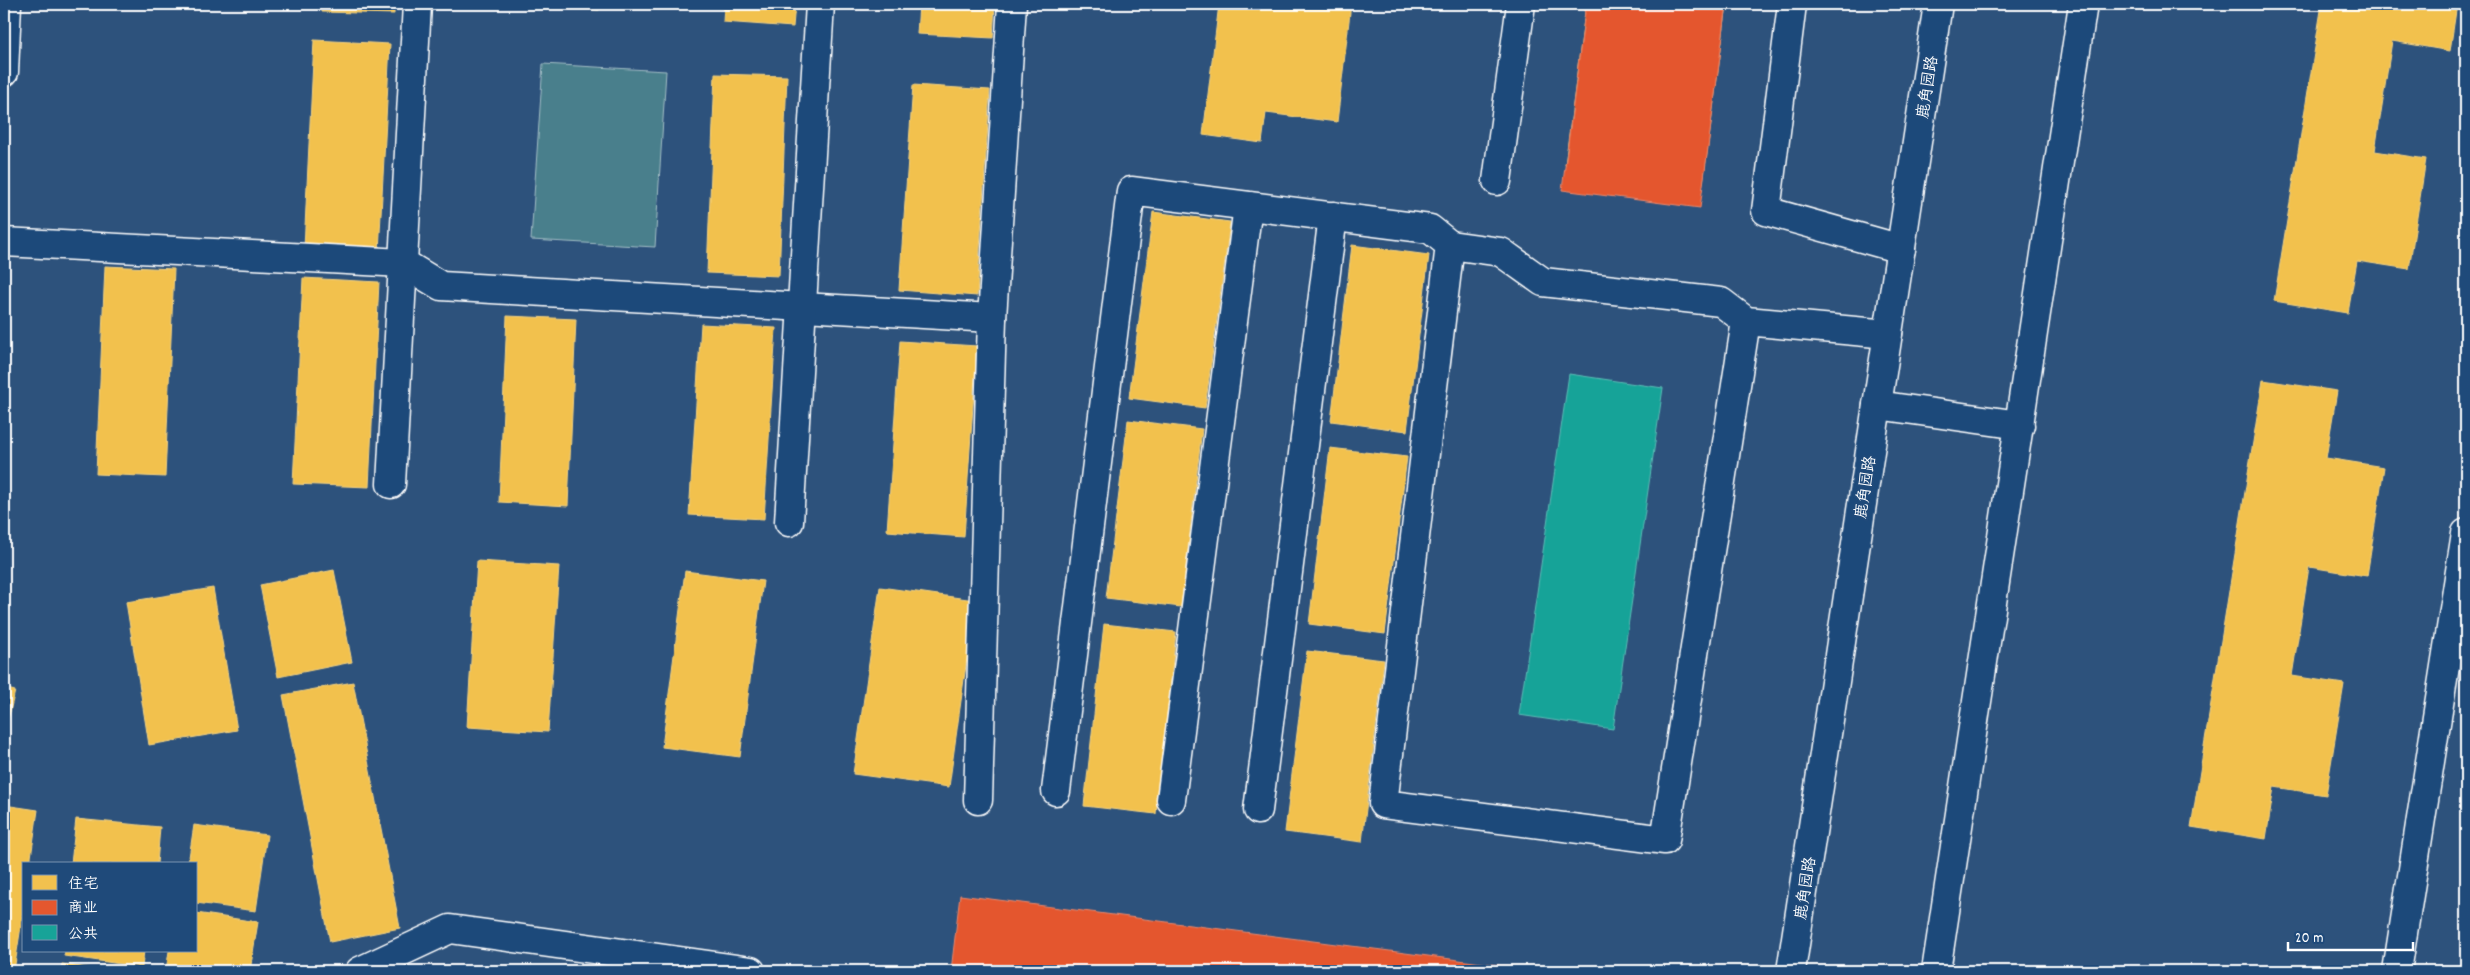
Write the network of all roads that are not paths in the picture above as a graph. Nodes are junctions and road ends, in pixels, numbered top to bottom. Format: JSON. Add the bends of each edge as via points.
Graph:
{"nodes":[{"id":1,"x":7,"y":4,"type":"edge"},
{"id":2,"x":417,"y":4,"type":"edge"},
{"id":3,"x":820,"y":4,"type":"edge"},
{"id":4,"x":1012,"y":4,"type":"edge"},
{"id":5,"x":1521,"y":4,"type":"edge"},
{"id":6,"x":1792,"y":4,"type":"edge"},
{"id":7,"x":1938,"y":4,"type":"edge"},
{"id":8,"x":2083,"y":4,"type":"edge"},
{"id":9,"x":4,"y":72,"type":"edge"},
{"id":10,"x":1497,"y":181,"type":"dead end"},
{"id":11,"x":1248,"y":206,"type":"junction"},
{"id":12,"x":1333,"y":216,"type":"junction"},
{"id":13,"x":4,"y":242,"type":"edge"},
{"id":14,"x":1450,"y":245,"type":"junction"},
{"id":15,"x":1901,"y":250,"type":"junction"},
{"id":16,"x":403,"y":263,"type":"junction"},
{"id":17,"x":803,"y":308,"type":"junction"},
{"id":18,"x":992,"y":318,"type":"junction"},
{"id":19,"x":1746,"y":321,"type":"junction"},
{"id":20,"x":1888,"y":334,"type":"junction"},
{"id":21,"x":1877,"y":405,"type":"junction"},
{"id":22,"x":2020,"y":425,"type":"junction"},
{"id":23,"x":391,"y":484,"type":"dead end"},
{"id":24,"x":789,"y":522,"type":"dead end"},
{"id":25,"x":2466,"y":533,"type":"edge"},
{"id":26,"x":1056,"y":791,"type":"dead end"},
{"id":27,"x":978,"y":800,"type":"dead end"},
{"id":28,"x":1171,"y":800,"type":"dead end"},
{"id":29,"x":1258,"y":810,"type":"dead end"},
{"id":30,"x":360,"y":971,"type":"edge"},
{"id":31,"x":751,"y":971,"type":"edge"},
{"id":32,"x":1791,"y":971,"type":"edge"},
{"id":33,"x":1936,"y":971,"type":"edge"},
{"id":34,"x":2397,"y":971,"type":"edge"}],
"edges":[{"from":1,"to":9,"type":"street"},
{"from":2,"to":16,"type":"street"},
{"from":3,"to":17,"type":"street"},
{"from":4,"to":18,"type":"street"},
{"from":5,"to":10,"type":"street"},
{"from":6,"to":15,"type":"street","via":[[1766,211]]},
{"from":7,"to":15,"type":"street","name":"鹿角园路"},
{"from":8,"to":22,"type":"street"},
{"from":11,"to":12,"type":"street"},
{"from":11,"to":26,"type":"street","via":[[1132,191]]},
{"from":11,"to":28,"type":"street"},
{"from":12,"to":14,"type":"street","via":[[1430,229]]},
{"from":12,"to":29,"type":"street"},
{"from":13,"to":16,"type":"street"},
{"from":14,"to":19,"type":"street","via":[[1502,252],[1543,282],[1721,302]]},
{"from":14,"to":19,"type":"street","via":[[1383,804],[1665,840]]},
{"from":15,"to":20,"type":"street","name":"鹿角园路"},
{"from":16,"to":17,"type":"street","via":[[441,286]]},
{"from":16,"to":23,"type":"street"},
{"from":17,"to":18,"type":"street"},
{"from":17,"to":24,"type":"street"},
{"from":18,"to":27,"type":"street"},
{"from":19,"to":20,"type":"street"},
{"from":20,"to":21,"type":"street","name":"鹿角园路"},
{"from":21,"to":22,"type":"street"},
{"from":21,"to":32,"type":"street","name":"鹿角园路"},
{"from":22,"to":33,"type":"street"},
{"from":25,"to":34,"type":"street"},
{"from":30,"to":31,"type":"street","via":[[450,929]]}]}
